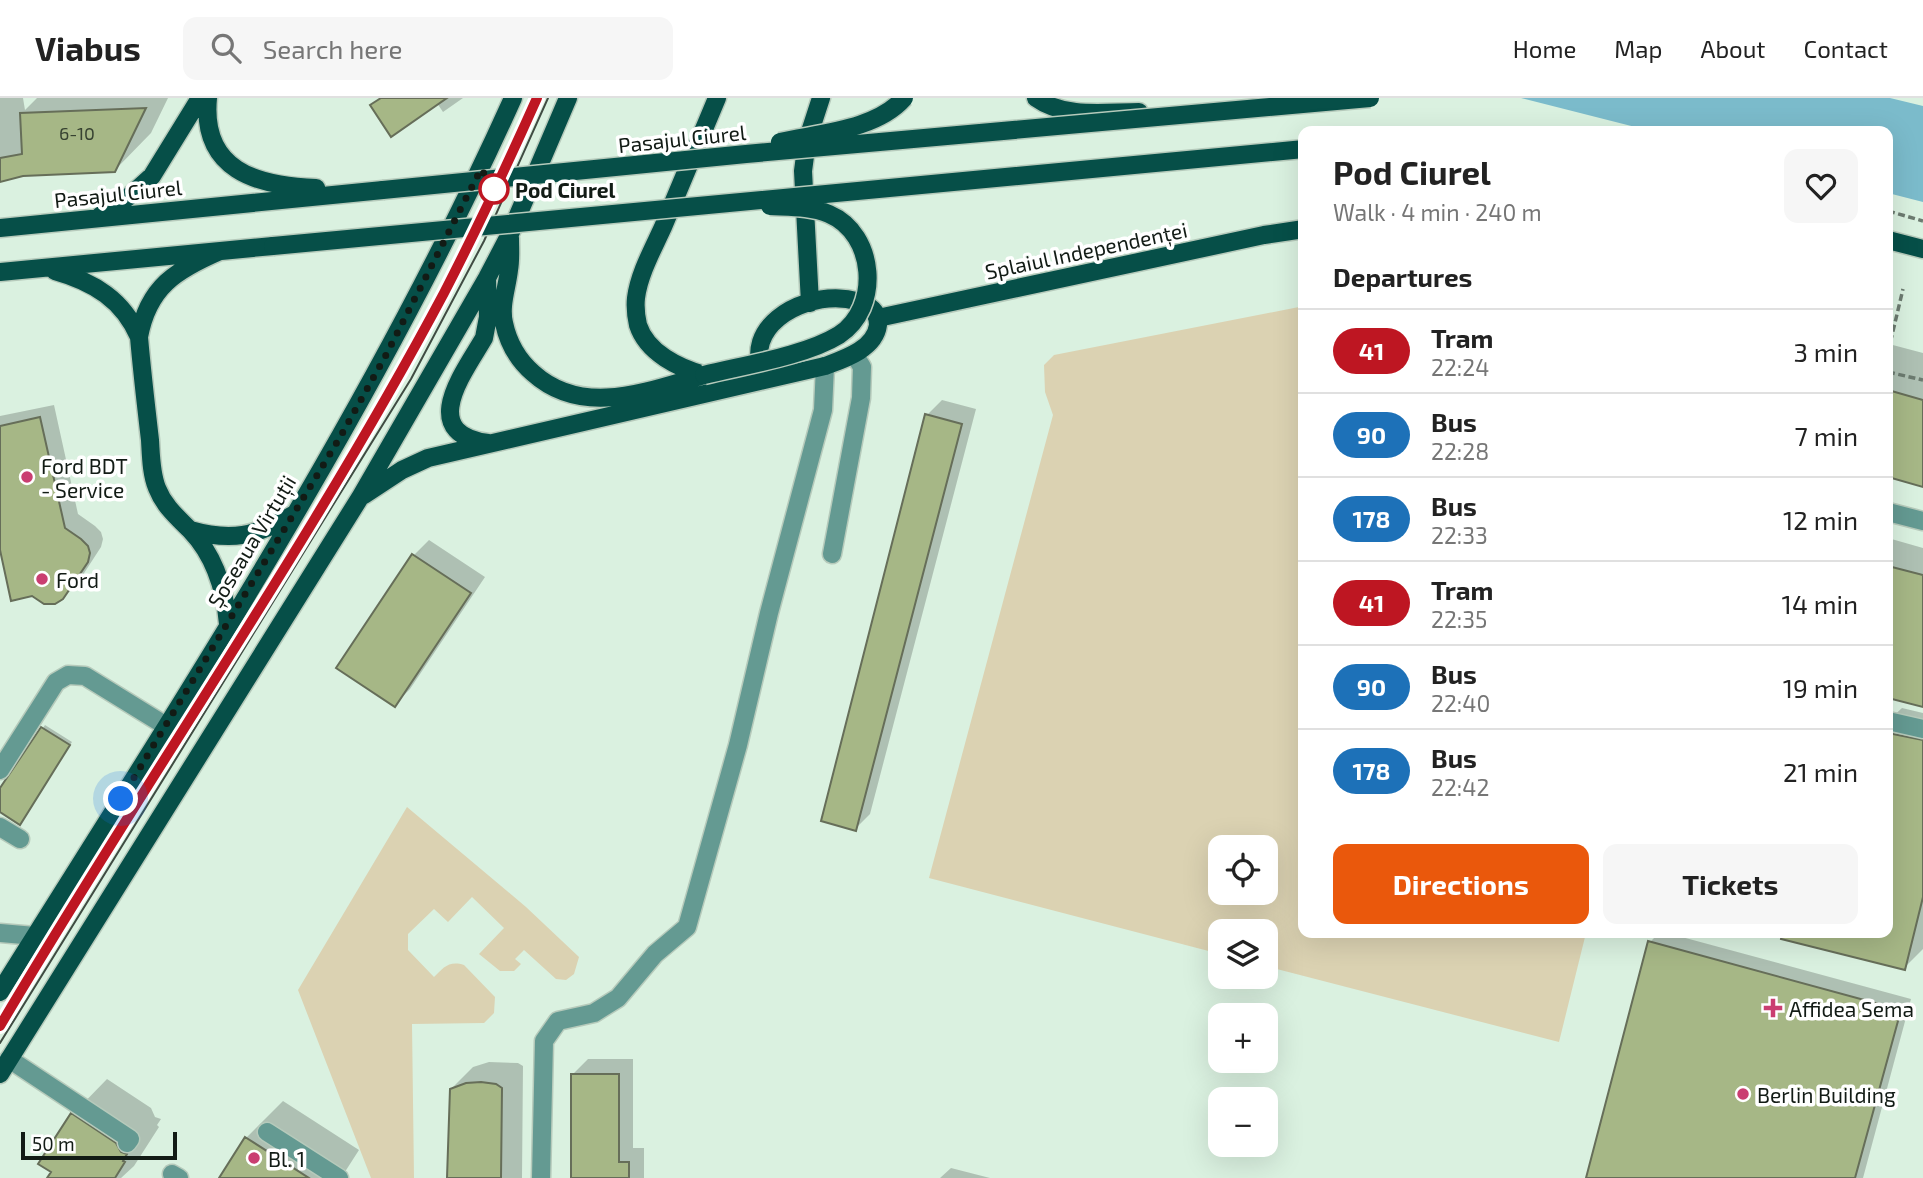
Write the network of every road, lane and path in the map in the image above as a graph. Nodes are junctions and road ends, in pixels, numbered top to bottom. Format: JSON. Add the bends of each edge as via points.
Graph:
{"nodes":[{"id":1,"x":200,"y":98,"type":"edge"},
{"id":2,"x":208,"y":98,"type":"edge"},
{"id":3,"x":513,"y":98,"type":"edge"},
{"id":4,"x":568,"y":98,"type":"edge"},
{"id":5,"x":717,"y":98,"type":"edge"},
{"id":6,"x":821,"y":98,"type":"edge"},
{"id":7,"x":904,"y":98,"type":"edge"},
{"id":8,"x":1036,"y":98,"type":"edge"},
{"id":9,"x":1370,"y":98,"type":"edge"},
{"id":10,"x":1167,"y":116,"type":"junction"},
{"id":11,"x":1298,"y":150,"type":"edge"},
{"id":12,"x":746,"y":154,"type":"junction"},
{"id":13,"x":383,"y":190,"type":"junction"},
{"id":14,"x":718,"y":203,"type":"junction"},
{"id":15,"x":1893,"y":212,"type":"edge"},
{"id":16,"x":96,"y":219,"type":"junction"},
{"id":17,"x":1923,"y":220,"type":"edge"},
{"id":18,"x":0,"y":228,"type":"edge"},
{"id":19,"x":1298,"y":230,"type":"edge"},
{"id":20,"x":510,"y":234,"type":"junction"},
{"id":21,"x":1893,"y":241,"type":"edge"},
{"id":22,"x":1923,"y":249,"type":"edge"},
{"id":23,"x":220,"y":251,"type":"junction"},
{"id":24,"x":45,"y":268,"type":"junction"},
{"id":25,"x":3,"y":273,"type":"edge"},
{"id":26,"x":487,"y":278,"type":"junction"},
{"id":27,"x":1903,"y":289,"type":"dead end"},
{"id":28,"x":810,"y":303,"type":"junction"},
{"id":29,"x":878,"y":318,"type":"junction"},
{"id":30,"x":1893,"y":331,"type":"edge"},
{"id":31,"x":139,"y":337,"type":"junction"},
{"id":32,"x":854,"y":354,"type":"junction"},
{"id":33,"x":825,"y":366,"type":"junction"},
{"id":34,"x":1893,"y":373,"type":"edge"},
{"id":35,"x":704,"y":375,"type":"junction"},
{"id":36,"x":763,"y":380,"type":"junction"},
{"id":37,"x":1923,"y":380,"type":"edge"},
{"id":38,"x":495,"y":444,"type":"junction"},
{"id":39,"x":361,"y":496,"type":"junction"},
{"id":40,"x":296,"y":513,"type":"junction"},
{"id":41,"x":1893,"y":513,"type":"edge"},
{"id":42,"x":1923,"y":521,"type":"edge"},
{"id":43,"x":190,"y":530,"type":"junction"},
{"id":44,"x":832,"y":554,"type":"dead end"},
{"id":45,"x":228,"y":624,"type":"junction"},
{"id":46,"x":1893,"y":722,"type":"edge"},
{"id":47,"x":166,"y":726,"type":"junction"},
{"id":48,"x":1923,"y":729,"type":"edge"},
{"id":49,"x":0,"y":770,"type":"edge"},
{"id":50,"x":0,"y":827,"type":"edge"},
{"id":51,"x":20,"y":839,"type":"dead end"},
{"id":52,"x":0,"y":933,"type":"edge"},
{"id":53,"x":35,"y":936,"type":"junction"},
{"id":54,"x":0,"y":992,"type":"edge"},
{"id":55,"x":5,"y":1066,"type":"edge"},
{"id":56,"x":267,"y":1132,"type":"dead end"},
{"id":57,"x":127,"y":1143,"type":"dead end"},
{"id":58,"x":339,"y":1178,"type":"edge"},
{"id":59,"x":541,"y":1178,"type":"edge"}],
"edges":[{"from":1,"to":16,"type":"main road","via":[[152,176]]},
{"from":2,"to":13,"type":"main road","via":[[210,136],[217,151],[240,172],[276,185]]},
{"from":3,"to":40,"type":"main road","name":"Șoseaua Virtuții","via":[[471,193]]},
{"from":4,"to":20,"type":"main road"},
{"from":5,"to":35,"type":"main road","via":[[649,260],[636,308],[639,326],[655,349]]},
{"from":6,"to":28,"type":"main road","via":[[803,171]]},
{"from":7,"to":12,"type":"main road","bridge":true,"via":[[873,119]]},
{"from":8,"to":10,"type":"main road","bridge":true,"via":[[1065,111]]},
{"from":9,"to":10,"type":"main road","name":"Pasajul Ciurel","bridge":true},
{"from":10,"to":12,"type":"main road","name":"Pasajul Ciurel","bridge":true},
{"from":11,"to":14,"type":"main road","bridge":true},
{"from":12,"to":13,"type":"main road","name":"Pasajul Ciurel","bridge":true},
{"from":13,"to":16,"type":"main road","name":"Pasajul Ciurel"},
{"from":14,"to":23,"type":"main road","bridge":true},
{"from":14,"to":35,"type":"main road","bridge":true,"via":[[830,214],[860,246],[868,287],[859,314],[838,336],[799,351]]},
{"from":15,"to":17,"type":"path"},
{"from":16,"to":18,"type":"main road","name":"Pasajul Ciurel"},
{"from":19,"to":29,"type":"main road","name":"Splaiul Independenței"},
{"from":20,"to":26,"type":"main road"},
{"from":20,"to":35,"type":"main road","via":[[503,321],[516,353],[540,379],[577,396],[606,399]]},
{"from":21,"to":22,"type":"main road"},
{"from":23,"to":24,"type":"main road"},
{"from":23,"to":31,"type":"main road","via":[[193,262],[160,288],[142,321]]},
{"from":24,"to":25,"type":"main road"},
{"from":24,"to":31,"type":"main road","via":[[109,295]]},
{"from":26,"to":38,"type":"main road","via":[[487,328],[454,390],[449,410],[463,435]]},
{"from":26,"to":39,"type":"main road"},
{"from":27,"to":30,"type":"path"},
{"from":28,"to":29,"type":"main road","via":[[851,300],[867,305]]},
{"from":28,"to":36,"type":"main road","via":[[787,312],[767,330],[759,351]]},
{"from":29,"to":32,"type":"main road","via":[[872,339]]},
{"from":31,"to":43,"type":"main road","via":[[156,485],[167,508]]},
{"from":32,"to":33,"type":"main road"},
{"from":32,"to":44,"type":"street","via":[[862,367],[861,398]]},
{"from":33,"to":36,"type":"main road"},
{"from":33,"to":59,"type":"street","via":[[823,410],[687,927],[655,954],[618,998],[594,1013],[558,1021],[544,1041]]},
{"from":34,"to":37,"type":"path"},
{"from":36,"to":38,"type":"main road"},
{"from":38,"to":39,"type":"main road","via":[[428,458]]},
{"from":39,"to":55,"type":"main road"},
{"from":40,"to":43,"type":"main road","via":[[247,535],[227,537]]},
{"from":40,"to":45,"type":"main road","name":"Șoseaua Virtuții"},
{"from":41,"to":42,"type":"street"},
{"from":43,"to":45,"type":"main road","via":[[221,582]]},
{"from":45,"to":47,"type":"main road","name":"Șoseaua Virtuții"},
{"from":46,"to":48,"type":"street"},
{"from":47,"to":49,"type":"street","via":[[85,676],[68,675],[56,682]]},
{"from":47,"to":53,"type":"main road","name":"Șoseaua Virtuții"},
{"from":50,"to":51,"type":"street"},
{"from":52,"to":53,"type":"street"},
{"from":53,"to":54,"type":"main road","name":"Șoseaua Virtuții"},
{"from":55,"to":57,"type":"street","via":[[130,1139]]},
{"from":56,"to":58,"type":"street"}]}
